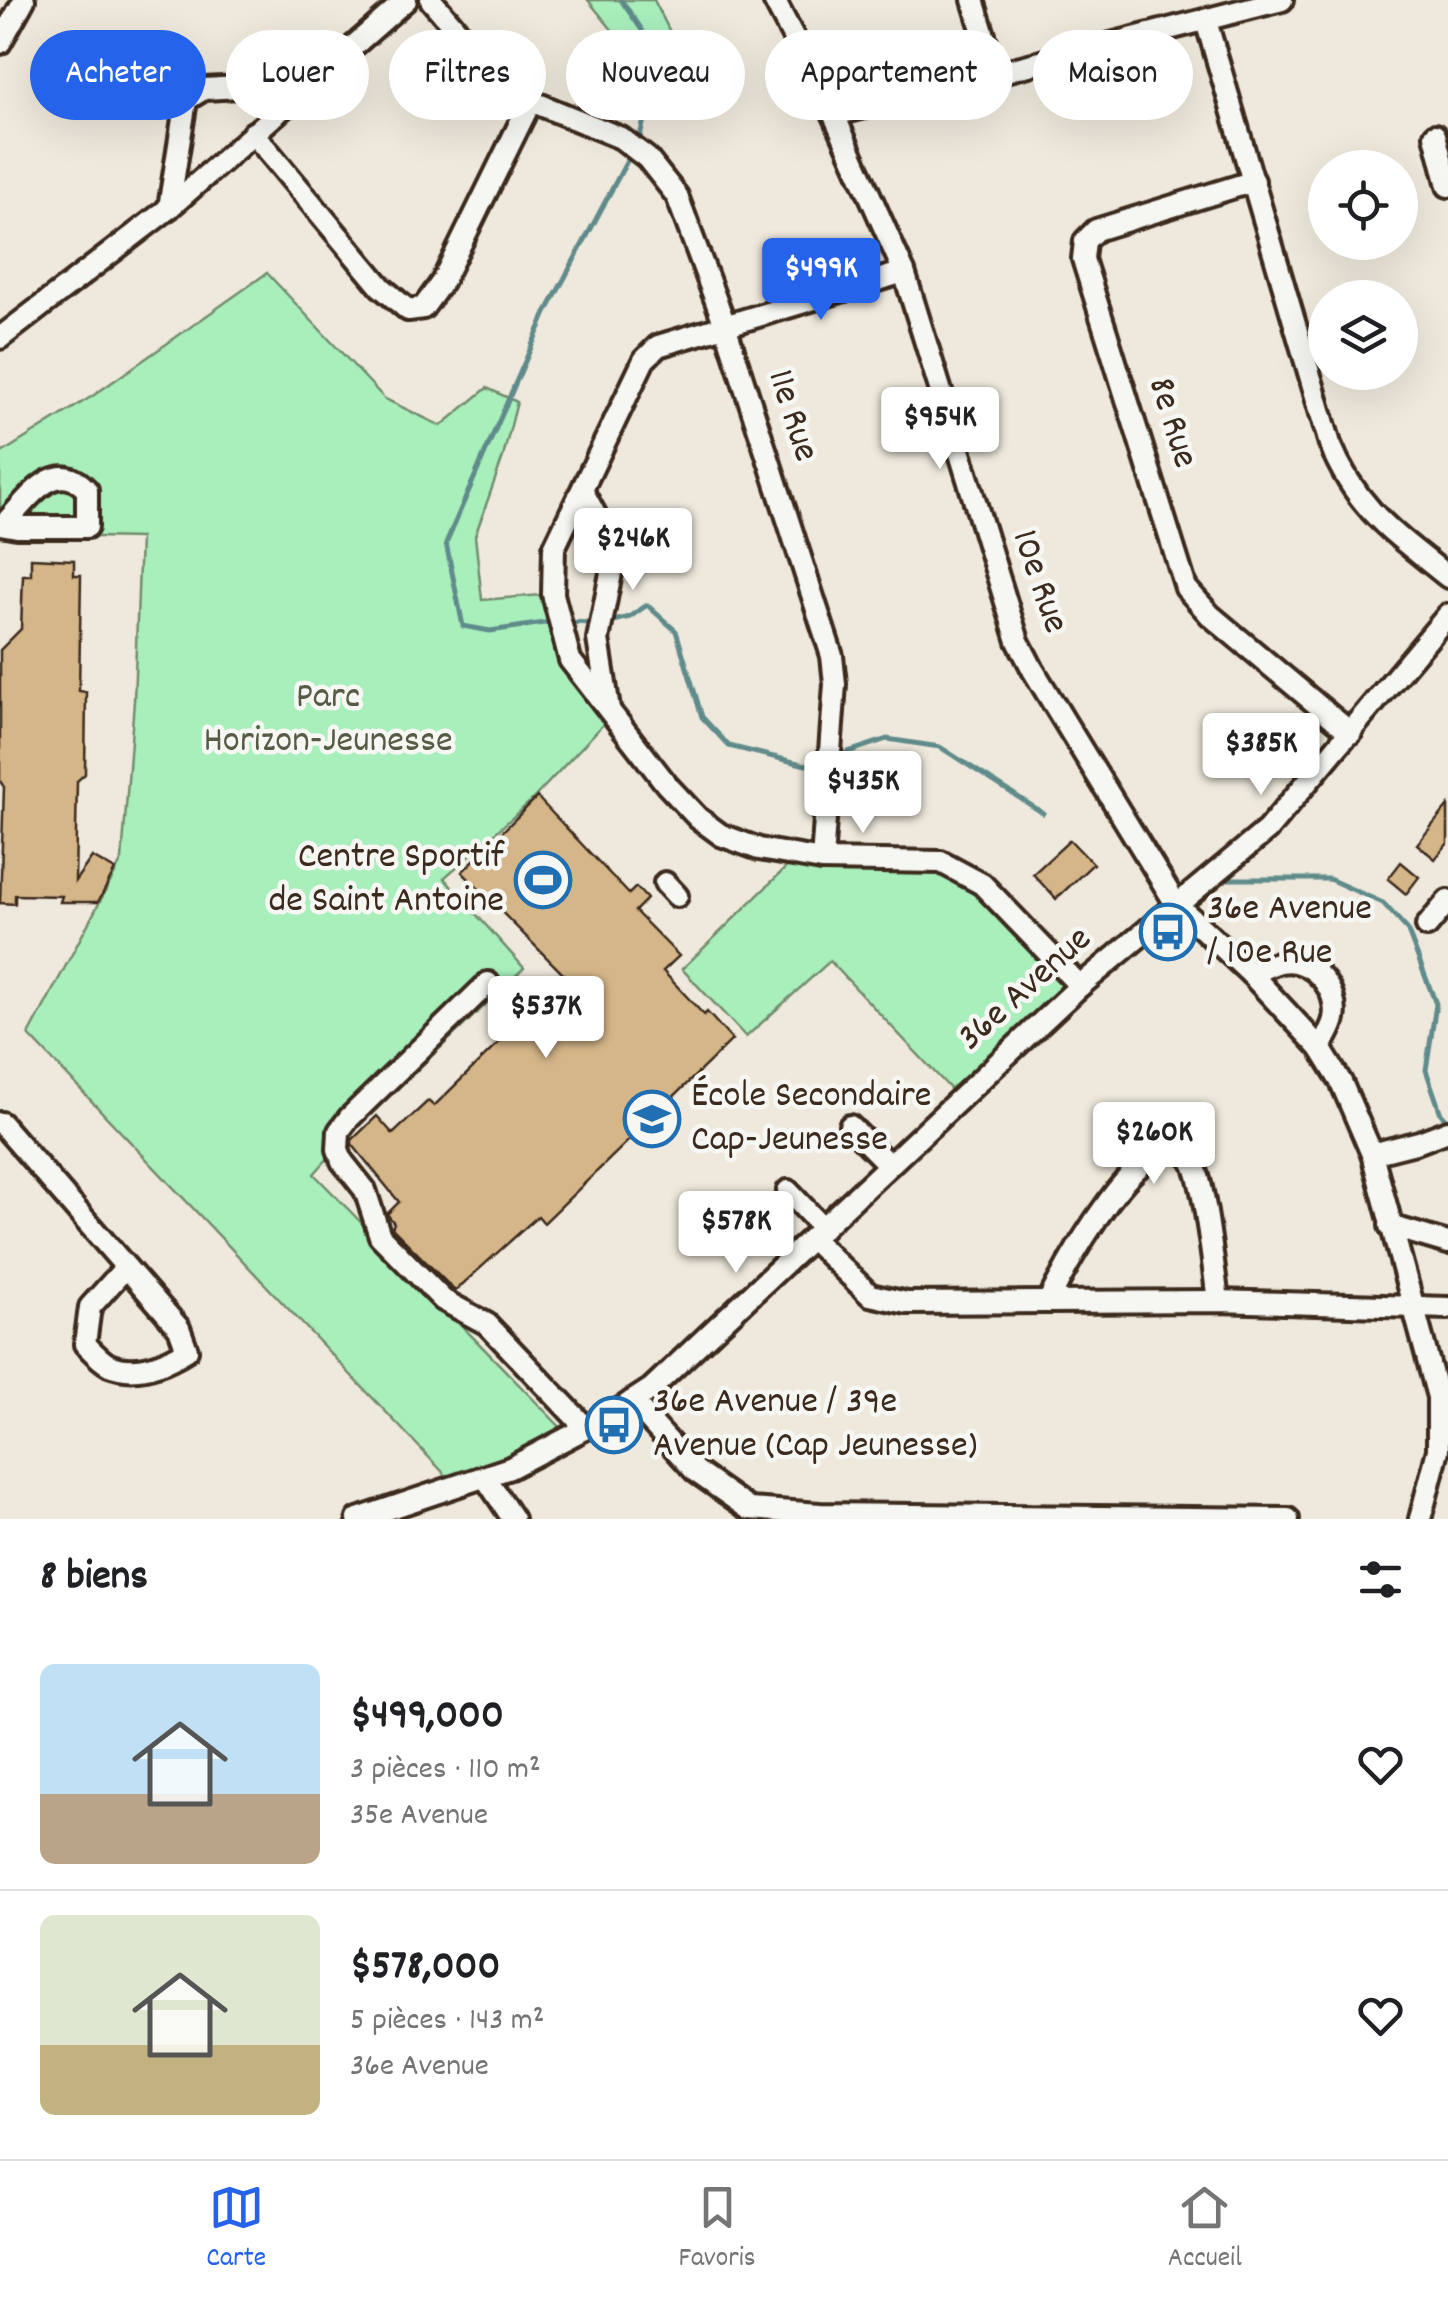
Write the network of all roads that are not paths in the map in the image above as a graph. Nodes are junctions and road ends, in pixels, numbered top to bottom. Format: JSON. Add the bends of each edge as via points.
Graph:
{"nodes":[{"id":1,"x":24,"y":0,"type":"edge"},
{"id":2,"x":406,"y":0,"type":"edge"},
{"id":3,"x":431,"y":0,"type":"edge"},
{"id":4,"x":774,"y":0,"type":"edge"},
{"id":5,"x":973,"y":0,"type":"edge"},
{"id":6,"x":1282,"y":0,"type":"edge"},
{"id":7,"x":1206,"y":21,"type":"junction"},
{"id":8,"x":457,"y":30,"type":"edge"},
{"id":9,"x":790,"y":30,"type":"edge"},
{"id":10,"x":982,"y":30,"type":"edge"},
{"id":11,"x":369,"y":32,"type":"edge"},
{"id":12,"x":0,"y":43,"type":"edge"},
{"id":13,"x":1013,"y":70,"type":"edge"},
{"id":14,"x":226,"y":88,"type":"edge"},
{"id":15,"x":546,"y":107,"type":"edge"},
{"id":16,"x":268,"y":120,"type":"edge"},
{"id":17,"x":522,"y":120,"type":"edge"},
{"id":18,"x":836,"y":120,"type":"edge"},
{"id":19,"x":253,"y":133,"type":"junction"},
{"id":20,"x":1435,"y":135,"type":"dead end"},
{"id":21,"x":1254,"y":182,"type":"junction"},
{"id":22,"x":1448,"y":186,"type":"edge"},
{"id":23,"x":168,"y":208,"type":"junction"},
{"id":24,"x":904,"y":272,"type":"junction"},
{"id":25,"x":724,"y":325,"type":"junction"},
{"id":26,"x":0,"y":338,"type":"edge"},
{"id":27,"x":584,"y":492,"type":"junction"},
{"id":28,"x":1448,"y":576,"type":"edge"},
{"id":29,"x":1448,"y":615,"type":"edge"},
{"id":30,"x":610,"y":716,"type":"junction"},
{"id":31,"x":1351,"y":732,"type":"junction"},
{"id":32,"x":822,"y":860,"type":"junction"},
{"id":33,"x":1448,"y":901,"type":"edge"},
{"id":34,"x":1176,"y":904,"type":"junction"},
{"id":35,"x":1427,"y":926,"type":"dead end"},
{"id":36,"x":1251,"y":974,"type":"junction"},
{"id":37,"x":488,"y":983,"type":"dead end"},
{"id":38,"x":1080,"y":986,"type":"junction"},
{"id":39,"x":1320,"y":1048,"type":"junction"},
{"id":40,"x":0,"y":1123,"type":"edge"},
{"id":41,"x":850,"y":1126,"type":"dead end"},
{"id":42,"x":1448,"y":1130,"type":"edge"},
{"id":43,"x":1372,"y":1154,"type":"junction"},
{"id":44,"x":888,"y":1165,"type":"junction"},
{"id":45,"x":788,"y":1190,"type":"dead end"},
{"id":46,"x":1390,"y":1226,"type":"junction"},
{"id":47,"x":818,"y":1234,"type":"junction"},
{"id":48,"x":1448,"y":1243,"type":"edge"},
{"id":49,"x":126,"y":1267,"type":"junction"},
{"id":50,"x":1218,"y":1301,"type":"junction"},
{"id":51,"x":1048,"y":1302,"type":"junction"},
{"id":52,"x":1412,"y":1308,"type":"junction"},
{"id":53,"x":1448,"y":1308,"type":"edge"},
{"id":54,"x":632,"y":1401,"type":"junction"},
{"id":55,"x":586,"y":1428,"type":"junction"},
{"id":56,"x":485,"y":1477,"type":"junction"},
{"id":57,"x":358,"y":1519,"type":"edge"},
{"id":58,"x":513,"y":1519,"type":"edge"},
{"id":59,"x":1288,"y":1519,"type":"edge"},
{"id":60,"x":1420,"y":1519,"type":"edge"}],
"edges":[{"from":1,"to":12,"type":"street"},
{"from":2,"to":11,"type":"street"},
{"from":3,"to":8,"type":"street","name":"11e Rue"},
{"from":4,"to":9,"type":"street","name":"10e Rue"},
{"from":5,"to":10,"type":"street"},
{"from":6,"to":7,"type":"street"},
{"from":7,"to":13,"type":"street"},
{"from":7,"to":21,"type":"street"},
{"from":14,"to":23,"type":"street","via":[[204,89],[186,100]]},
{"from":15,"to":25,"type":"street","name":"11e Rue","via":[[622,138],[647,158],[678,196]]},
{"from":16,"to":19,"type":"street"},
{"from":17,"to":19,"type":"street","via":[[442,282],[423,308],[408,310]]},
{"from":18,"to":24,"type":"street","name":"10e Rue"},
{"from":19,"to":23,"type":"street"},
{"from":20,"to":22,"type":"street"},
{"from":21,"to":28,"type":"street","via":[[1340,470],[1370,511]]},
{"from":21,"to":31,"type":"street","name":"8e Rue","via":[[1096,230],[1085,241],[1083,259],[1186,588]]},
{"from":23,"to":26,"type":"street"},
{"from":24,"to":25,"type":"street"},
{"from":24,"to":34,"type":"street","name":"10e Rue","via":[[1018,642]]},
{"from":25,"to":27,"type":"street","via":[[658,346],[644,360]]},
{"from":25,"to":32,"type":"street","name":"11e Rue","via":[[832,656]]},
{"from":27,"to":30,"type":"street","via":[[610,542],[613,563],[598,640]]},
{"from":27,"to":30,"type":"street","via":[[554,548],[553,594],[570,660]]},
{"from":29,"to":31,"type":"street","name":"36e Avenue"},
{"from":30,"to":32,"type":"street","via":[[698,818],[721,834],[759,849]]},
{"from":31,"to":34,"type":"street","name":"36e Avenue","via":[[1267,830]]},
{"from":32,"to":38,"type":"street","via":[[941,862],[982,884]]},
{"from":33,"to":35,"type":"street"},
{"from":34,"to":36,"type":"street","name":"10e Rue"},
{"from":34,"to":38,"type":"street","name":"36e Avenue"},
{"from":36,"to":39,"type":"street","name":"10e Rue"},
{"from":36,"to":39,"type":"street","via":[[1284,961],[1322,977],[1336,1016]]},
{"from":37,"to":55,"type":"street","via":[[349,1118],[338,1150],[365,1190],[380,1236],[442,1300],[487,1324]]},
{"from":38,"to":44,"type":"street","name":"36e Avenue"},
{"from":39,"to":43,"type":"street","name":"10e Rue"},
{"from":40,"to":49,"type":"street"},
{"from":41,"to":44,"type":"street"},
{"from":42,"to":43,"type":"street"},
{"from":43,"to":46,"type":"street","name":"10e Rue"},
{"from":44,"to":47,"type":"street","name":"36e Avenue"},
{"from":45,"to":47,"type":"street"},
{"from":46,"to":48,"type":"street"},
{"from":46,"to":52,"type":"street","name":"10e Rue"},
{"from":47,"to":51,"type":"street","via":[[870,1295],[907,1303]]},
{"from":47,"to":54,"type":"street","name":"36e Avenue"},
{"from":49,"to":49,"type":"street","via":[[179,1328],[186,1350],[168,1363],[134,1370],[108,1365],[85,1344],[90,1307]]},
{"from":50,"to":51,"type":"street"},
{"from":50,"to":51,"type":"street","via":[[1193,1161],[1179,1150],[1162,1150],[1138,1167],[1102,1211]]},
{"from":50,"to":52,"type":"street"},
{"from":52,"to":53,"type":"street"},
{"from":52,"to":60,"type":"street","name":"10e Rue","via":[[1438,1397],[1438,1450]]},
{"from":54,"to":55,"type":"street","name":"36e Avenue"},
{"from":54,"to":59,"type":"street","via":[[694,1472],[749,1510]]},
{"from":55,"to":56,"type":"street","name":"36e Avenue"},
{"from":56,"to":57,"type":"street","name":"36e Avenue"},
{"from":56,"to":58,"type":"street"}]}
